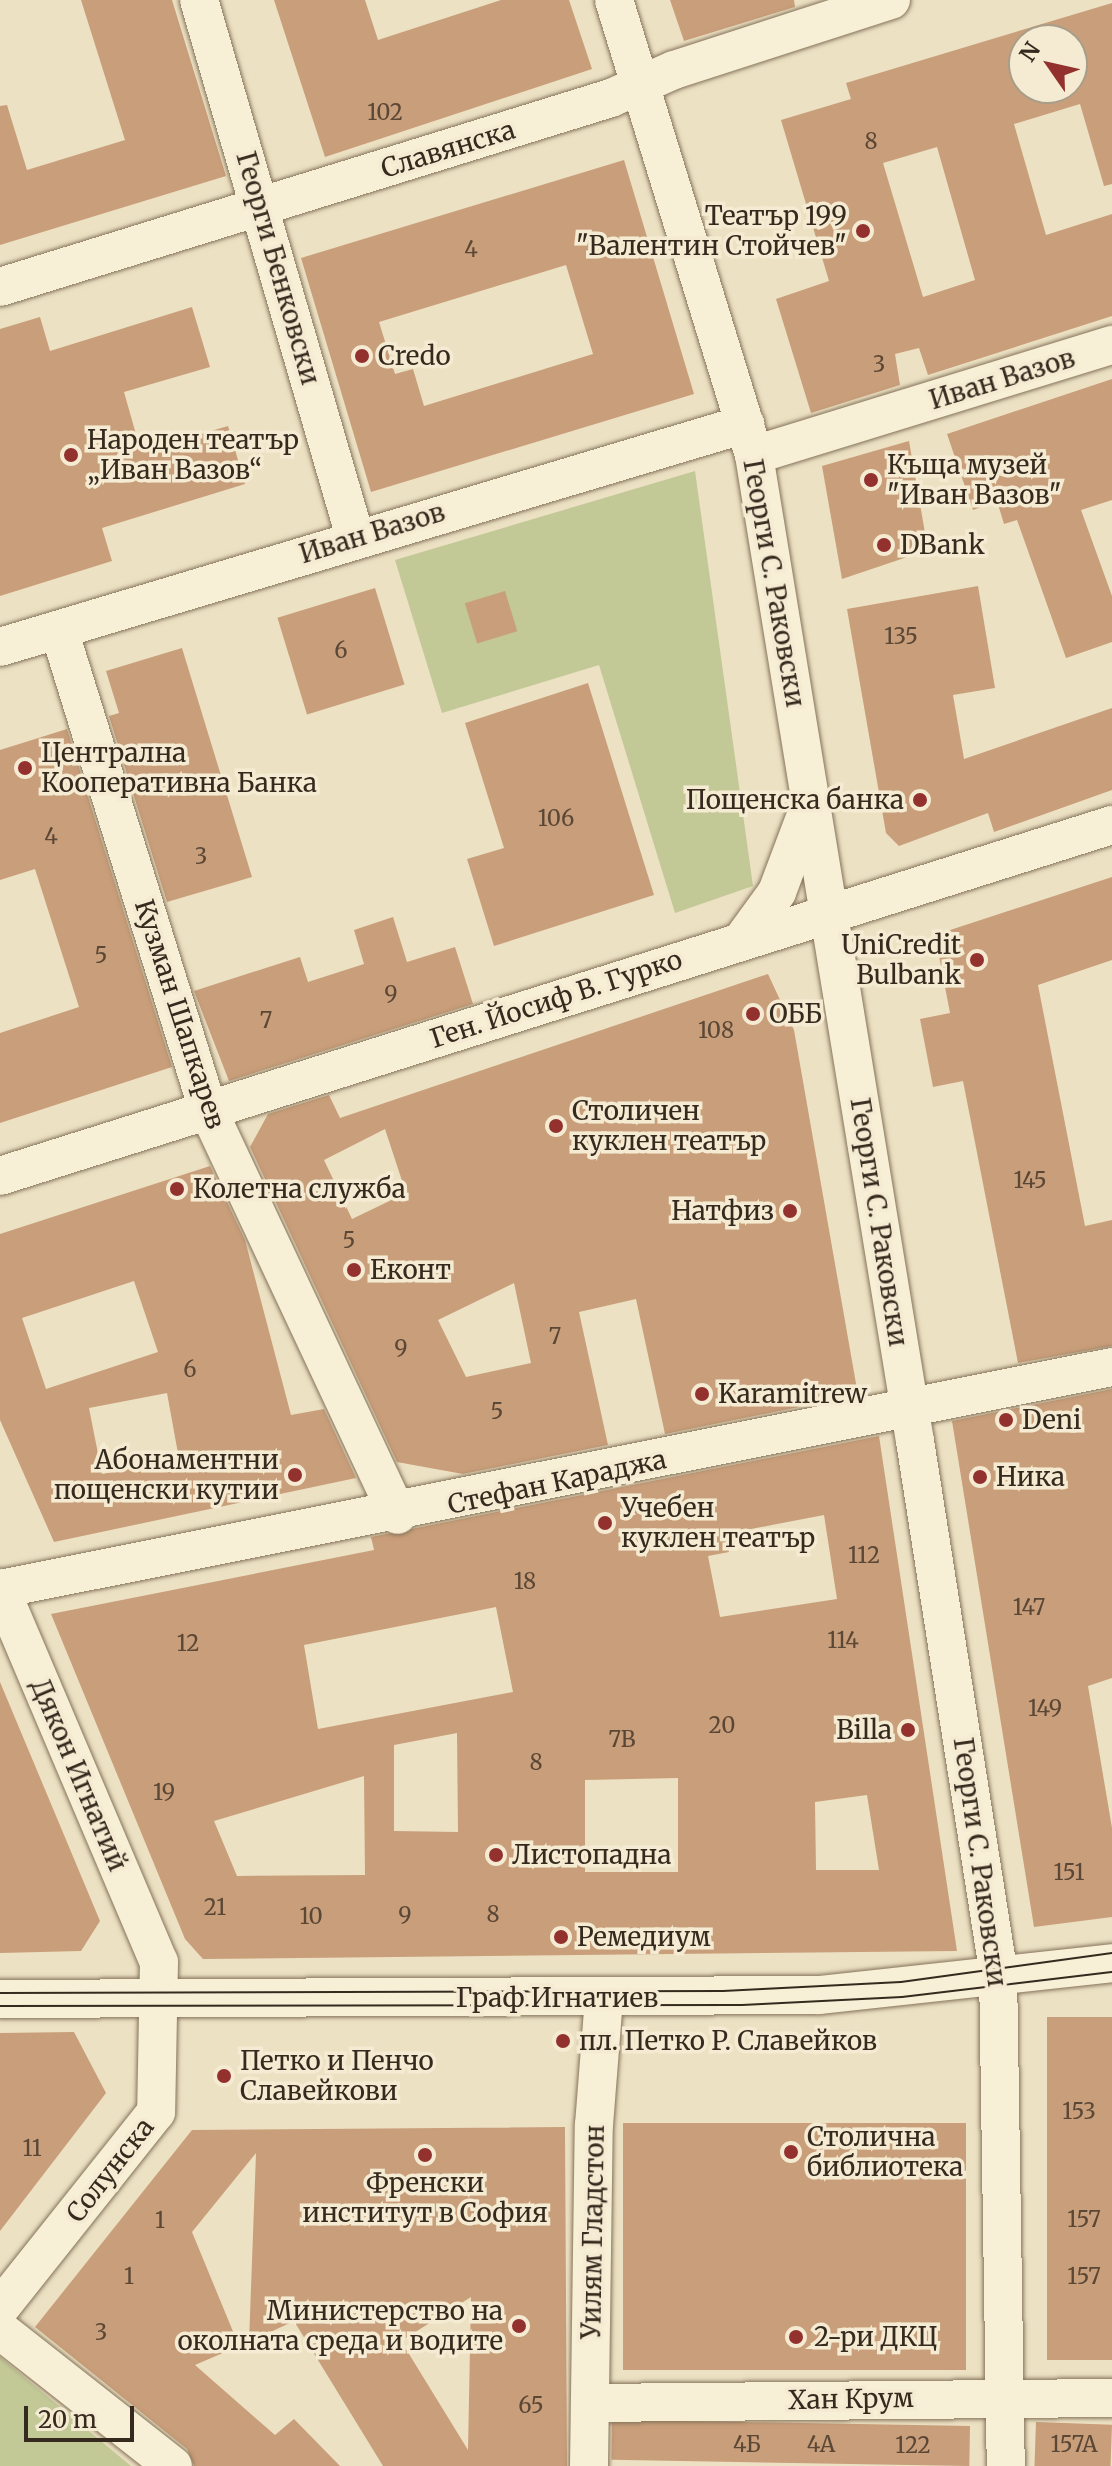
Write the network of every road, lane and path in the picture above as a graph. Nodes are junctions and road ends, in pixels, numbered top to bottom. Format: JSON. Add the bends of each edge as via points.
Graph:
{"nodes":[{"id":1,"x":199,"y":0,"type":"edge"},
{"id":2,"x":614,"y":0,"type":"edge"},
{"id":3,"x":891,"y":0,"type":"edge"},
{"id":4,"x":641,"y":84,"type":"junction"},
{"id":5,"x":262,"y":207,"type":"junction"},
{"id":6,"x":0,"y":287,"type":"edge"},
{"id":7,"x":1112,"y":345,"type":"edge"},
{"id":8,"x":749,"y":440,"type":"junction"},
{"id":9,"x":355,"y":537,"type":"junction"},
{"id":10,"x":59,"y":630,"type":"junction"},
{"id":11,"x":0,"y":647,"type":"edge"},
{"id":12,"x":811,"y":800,"type":"junction"},
{"id":13,"x":1112,"y":825,"type":"edge"},
{"id":14,"x":830,"y":912,"type":"junction"},
{"id":15,"x":743,"y":939,"type":"junction"},
{"id":16,"x":208,"y":1110,"type":"junction"},
{"id":17,"x":0,"y":1176,"type":"edge"},
{"id":18,"x":1112,"y":1367,"type":"edge"},
{"id":19,"x":909,"y":1407,"type":"junction"},
{"id":20,"x":398,"y":1515,"type":"junction"},
{"id":21,"x":0,"y":1589,"type":"edge"},
{"id":22,"x":1112,"y":1963,"type":"edge"},
{"id":23,"x":999,"y":1977,"type":"junction"},
{"id":24,"x":158,"y":1980,"type":"junction"},
{"id":25,"x":604,"y":1998,"type":"junction"},
{"id":26,"x":0,"y":1999,"type":"edge"},
{"id":27,"x":0,"y":2308,"type":"edge"},
{"id":28,"x":0,"y":2330,"type":"edge"},
{"id":29,"x":1006,"y":2397,"type":"junction"},
{"id":30,"x":1112,"y":2398,"type":"edge"},
{"id":31,"x":590,"y":2403,"type":"junction"},
{"id":32,"x":173,"y":2466,"type":"edge"},
{"id":33,"x":589,"y":2466,"type":"edge"},
{"id":34,"x":1006,"y":2466,"type":"edge"}],
"edges":[{"from":1,"to":5,"type":"street","name":"Георги Бенковски"},
{"from":2,"to":4,"type":"street","name":"Георги С. Раковски"},
{"from":3,"to":4,"type":"street","name":"Славянска"},
{"from":4,"to":5,"type":"street","name":"Славянска"},
{"from":4,"to":8,"type":"street","name":"Георги С. Раковски"},
{"from":5,"to":6,"type":"street","name":"Славянска"},
{"from":5,"to":9,"type":"street","name":"Георги Бенковски"},
{"from":7,"to":8,"type":"street","name":"Иван Вазов"},
{"from":8,"to":9,"type":"street","name":"Иван Вазов"},
{"from":8,"to":12,"type":"street","name":"Георги С. Раковски"},
{"from":9,"to":10,"type":"street","name":"Иван Вазов"},
{"from":10,"to":11,"type":"street","name":"Иван Вазов"},
{"from":10,"to":16,"type":"street","name":"Кузман Шапкарев"},
{"from":12,"to":14,"type":"street","name":"Георги С. Раковски"},
{"from":12,"to":15,"type":"street","via":[[777,892]]},
{"from":13,"to":14,"type":"street","name":"Ген. Йосиф В. Гурко"},
{"from":14,"to":15,"type":"street","name":"Ген. Йосиф В. Гурко"},
{"from":14,"to":19,"type":"street","name":"Георги С. Раковски"},
{"from":15,"to":16,"type":"street","name":"Ген. Йосиф В. Гурко"},
{"from":16,"to":17,"type":"street","name":"Ген. Йосиф В. Гурко"},
{"from":16,"to":20,"type":"street","name":"Кузман Шапкарев"},
{"from":18,"to":19,"type":"street","name":"Стефан Караджа"},
{"from":19,"to":20,"type":"street","name":"Стефан Караджа"},
{"from":19,"to":23,"type":"street","name":"Георги С. Раковски"},
{"from":20,"to":21,"type":"street","name":"Стефан Караджа"},
{"from":21,"to":24,"type":"street","name":"Дякон Игнатий"},
{"from":22,"to":23,"type":"street","name":"Граф Игнатиев"},
{"from":23,"to":25,"type":"street","name":"Граф Игнатиев","via":[[819,1995]]},
{"from":23,"to":29,"type":"street","name":"Георги С. Раковски"},
{"from":24,"to":25,"type":"street","name":"Граф Игнатиев"},
{"from":24,"to":26,"type":"street","name":"Граф Игнатиев"},
{"from":24,"to":27,"type":"street","name":"Солунска","via":[[156,2112]]},
{"from":25,"to":31,"type":"street","name":"Уилям Гладстон","via":[[594,2125]]},
{"from":28,"to":32,"type":"street"},
{"from":29,"to":30,"type":"street","name":"Хан Крум"},
{"from":29,"to":31,"type":"street","name":"Хан Крум"},
{"from":29,"to":34,"type":"street","name":"Георги С. Раковски"},
{"from":31,"to":33,"type":"street","name":"Уилям Гладстон"}]}
